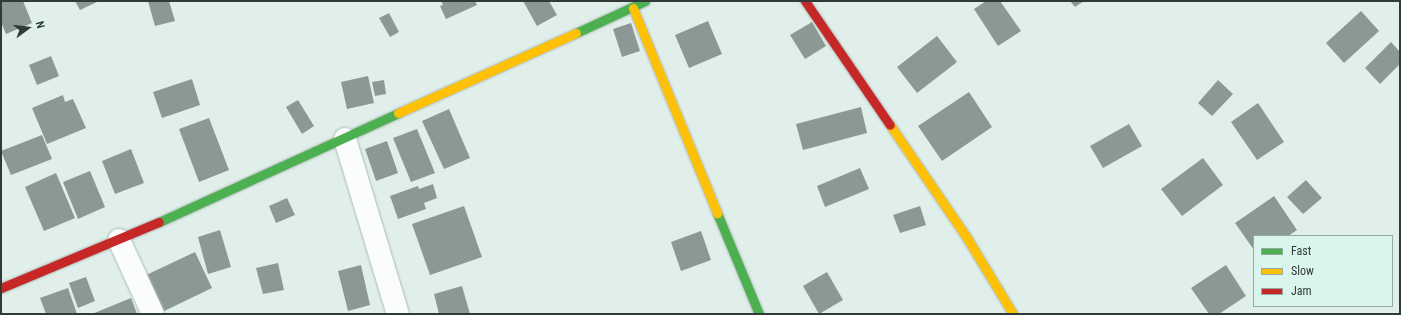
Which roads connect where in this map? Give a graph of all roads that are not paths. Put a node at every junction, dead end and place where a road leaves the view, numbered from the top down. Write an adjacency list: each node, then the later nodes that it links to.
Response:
1 (645, 1): 3 (street)
2 (805, 1): 10 (street)
3 (633, 8): 4 (street); 9 (street)
4 (344, 139): 5 (street); 8 (street)
5 (119, 240): 6 (street); 7 (street)
6 (1, 288)
7 (153, 314)
8 (398, 314)
9 (759, 314)
10 (1013, 314)

